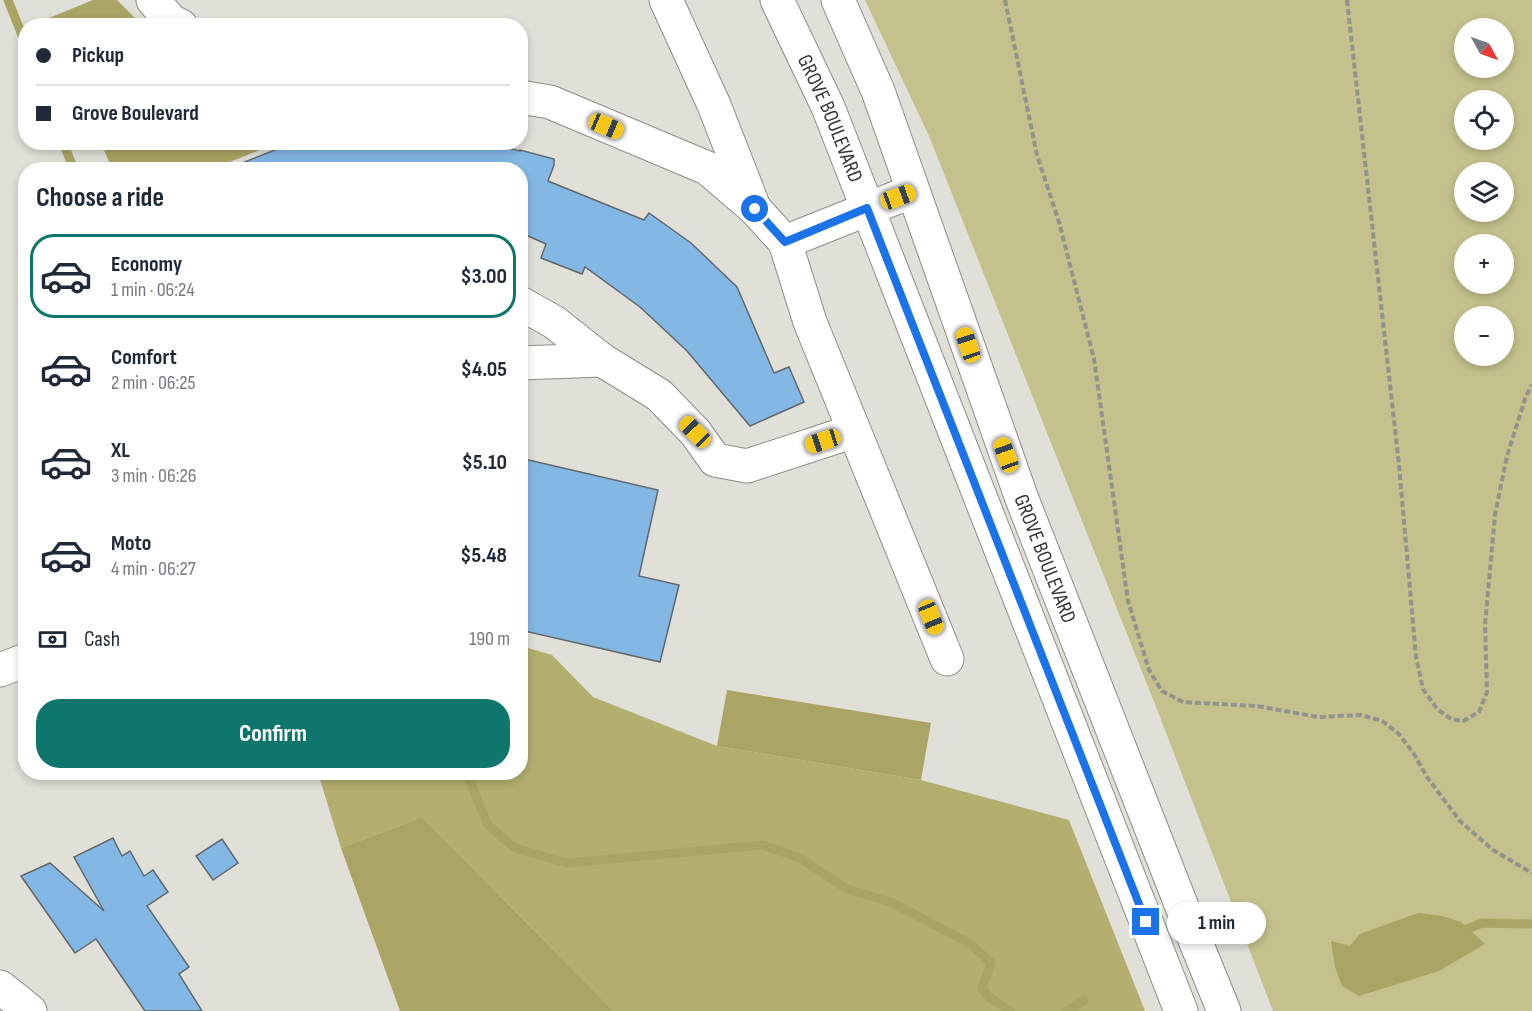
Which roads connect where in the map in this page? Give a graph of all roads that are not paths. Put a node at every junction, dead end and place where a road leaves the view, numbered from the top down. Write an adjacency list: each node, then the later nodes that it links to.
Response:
1 (153, 0): 5 (street)
2 (666, 0): 9 (street)
3 (777, 0): 8 (street, GROVE BOULEVARD)
4 (838, 0): 7 (street, GROVE BOULEVARD)
5 (168, 18)
6 (528, 99): 9 (street)
7 (913, 191): 8 (street); 21 (street, GROVE BOULEVARD)
8 (867, 208): 10 (street); 20 (street, GROVE BOULEVARD)
9 (755, 209): 10 (street)
10 (785, 242): 14 (street)
11 (528, 307): 12 (street)
12 (602, 360): 13 (street); 14 (street)
13 (528, 363)
14 (854, 431): 15 (street)
15 (948, 658)
16 (18, 663): 17 (street)
17 (0, 670)
18 (0, 987): 19 (street)
19 (30, 1011)
20 (1181, 1011)
21 (1224, 1011)

